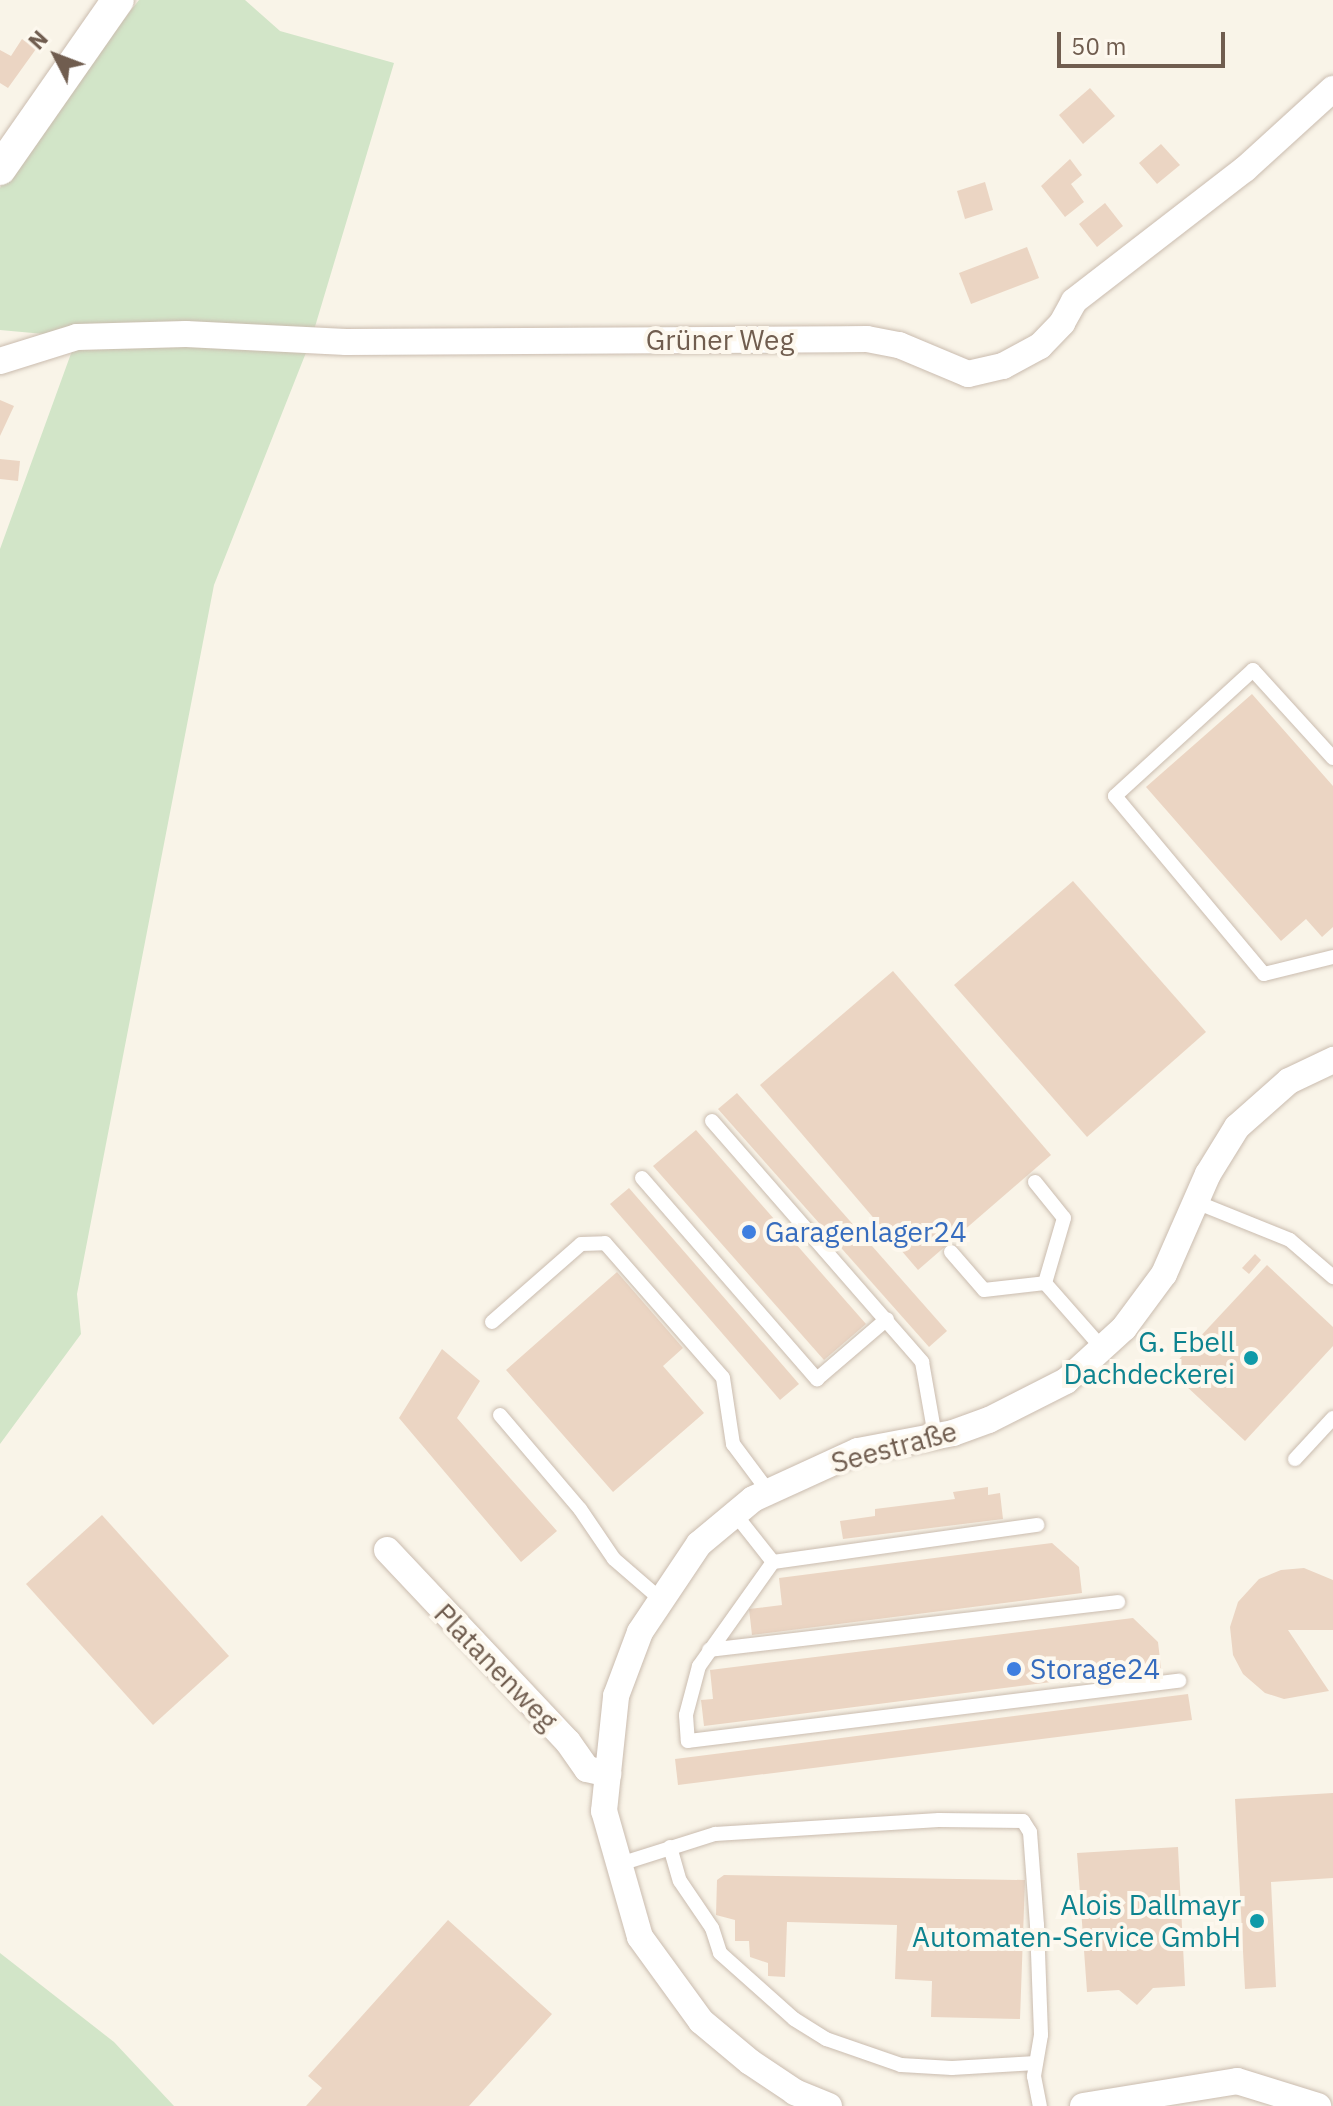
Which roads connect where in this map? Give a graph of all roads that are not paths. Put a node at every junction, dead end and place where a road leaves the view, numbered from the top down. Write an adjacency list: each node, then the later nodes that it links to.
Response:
1 (118, 0): 3 (street)
2 (1333, 89): 4 (street, Grüner Weg)
3 (0, 169)
4 (0, 361)
5 (1333, 758): 6 (lane)
6 (1333, 957)
7 (1333, 1060): 11 (street, Seestraße)
8 (712, 1121): 15 (lane)
9 (642, 1178): 15 (lane)
10 (1035, 1182): 14 (lane)
11 (1196, 1202): 13 (lane); 17 (street, Seestraße)
12 (951, 1252): 14 (lane)
13 (1333, 1277)
14 (1045, 1283): 17 (lane)
15 (887, 1319): 20 (lane)
16 (492, 1322): 22 (lane)
17 (1103, 1349): 20 (street, Seestraße)
18 (500, 1415): 27 (lane)
19 (1333, 1418): 21 (lane)
20 (935, 1436): 22 (street, Seestraße)
21 (1295, 1459)
22 (768, 1491): 23 (street, Seestraße)
23 (735, 1514): 26 (lane); 27 (street, Seestraße)
24 (1037, 1525): 26 (lane)
25 (387, 1550): 31 (street, Platanenweg)
26 (773, 1562): 29 (lane)
27 (659, 1598): 31 (street, Seestraße)
28 (1118, 1602): 29 (lane)
29 (709, 1650): 30 (lane)
30 (1179, 1681)
31 (608, 1774): 33 (street, Seestraße)
32 (670, 1847): 33 (lane); 34 (lane); 34 (lane)
33 (617, 1865): 36 (street, Seestraße)
34 (1036, 2063): 37 (lane)
35 (1165, 2098): 38 (street); 39 (street)
36 (829, 2106)
37 (1040, 2106)
38 (1083, 2106)
39 (1318, 2106)

